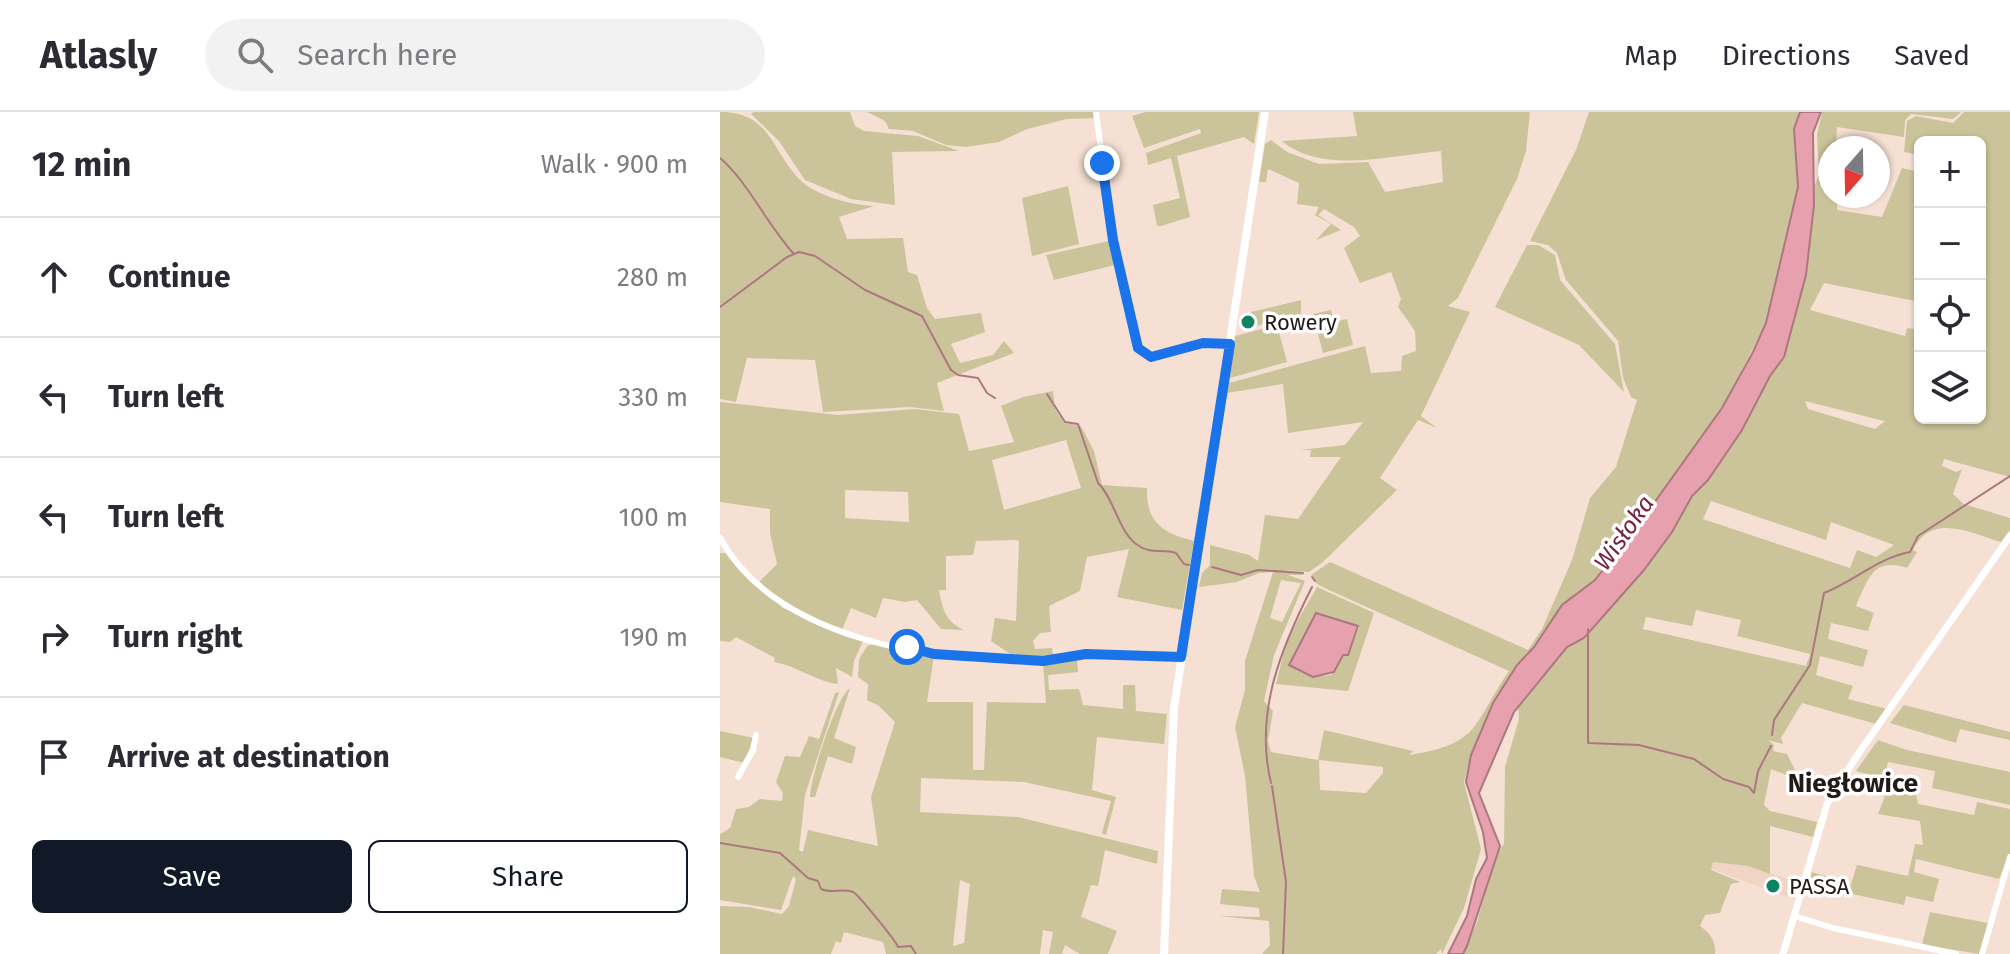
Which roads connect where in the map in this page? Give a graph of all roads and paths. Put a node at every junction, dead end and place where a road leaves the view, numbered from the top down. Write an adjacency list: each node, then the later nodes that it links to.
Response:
1 (1096, 112): 3 (street)
2 (1265, 112): 3 (main road)
3 (1230, 344): 6 (main road)
4 (2010, 536): 10 (street)
5 (720, 538): 6 (street)
6 (1181, 657): 11 (main road)
7 (756, 735): 8 (street)
8 (738, 777)
9 (2010, 857): 14 (street)
10 (1794, 916): 12 (street); 13 (street)
11 (1164, 954)
12 (1783, 954)
13 (1956, 954)
14 (1982, 954)

